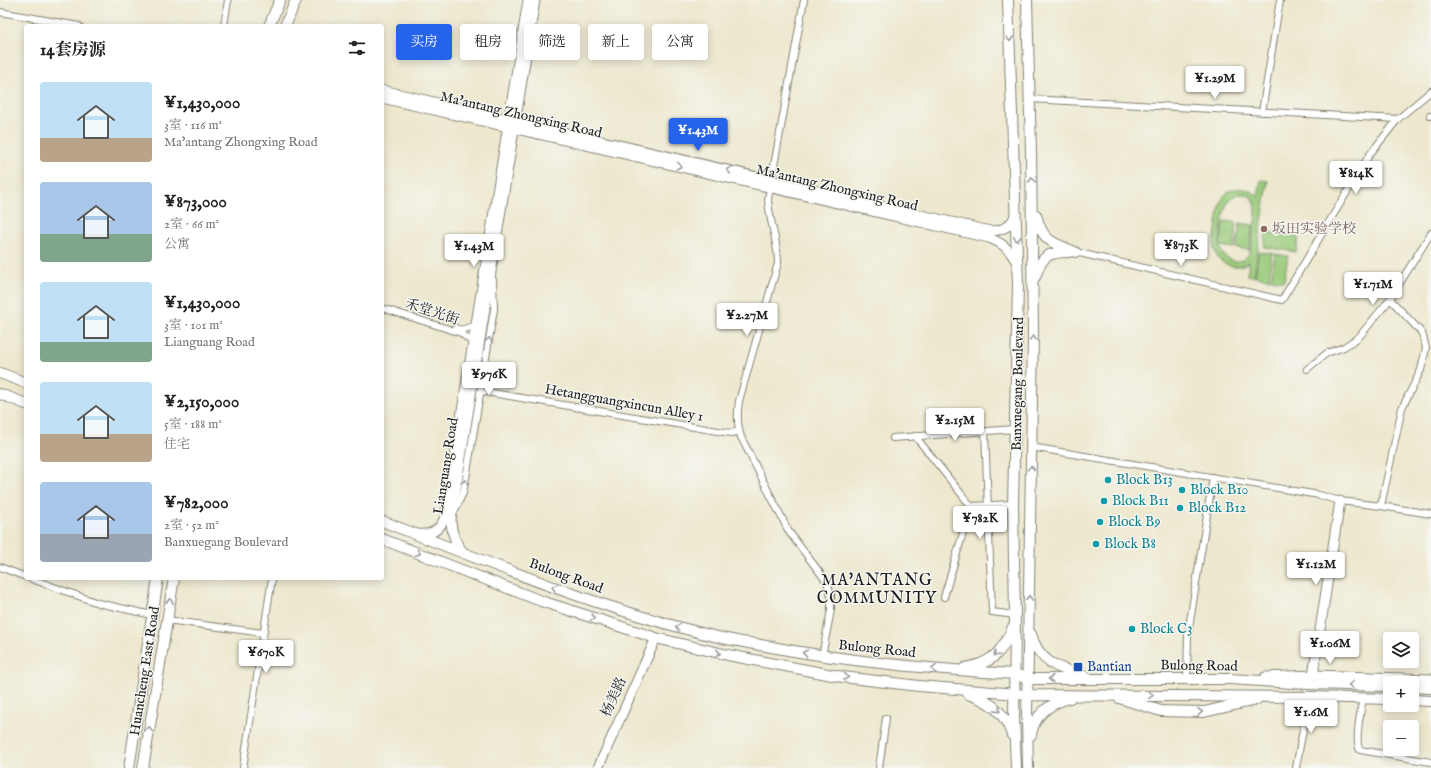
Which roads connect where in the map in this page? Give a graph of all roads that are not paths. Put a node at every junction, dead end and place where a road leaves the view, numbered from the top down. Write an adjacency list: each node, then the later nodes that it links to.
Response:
1 (228, 0): 12 (street)
2 (280, 0): 13 (main road)
3 (296, 0): 14 (main road)
4 (528, 0): 21 (street, Lianguang Road)
5 (535, 0): 21 (street, Lianguang Road)
6 (804, 0): 22 (street)
7 (1008, 0): 24 (main road, Banxuegang Boulevard, one-way to 24)
8 (1026, 0): 18 (main road, Banxuegang Boulevard)
9 (1280, 0): 19 (street)
10 (0, 12): 11 (street)
11 (68, 24)
12 (224, 24)
13 (270, 24)
14 (286, 24)
15 (384, 91): 21 (street, Ma'antang Zhongxing Road)
16 (1431, 91): 20 (street)
17 (384, 98): 21 (street, Ma'antang Zhongxing Road)
18 (1030, 99): 19 (street); 23 (main road, Banxuegang Boulevard, one-way to 18)
19 (1262, 112): 20 (street)
20 (1398, 119): 28 (street)
21 (511, 124): 22 (street, Ma'antang Zhongxing Road); 30 (street, Lianguang Road); 35 (street, Lianguang Road)
22 (771, 183): 24 (street, Ma'antang Zhongxing Road); 29 (street, Ma'antang Zhongxing Road); 44 (street)
23 (1032, 203): 28 (main road); 31 (main road, Banxuegang Boulevard)
24 (1016, 211): 29 (main road, Banxuegang Boulevard, one-way to 29)
25 (1431, 233): 26 (street)
26 (1426, 240): 27 (street); 32 (street)
27 (1431, 245)
28 (1075, 252): 31 (main road)
29 (1017, 263): 43 (main road, Banxuegang Boulevard)
30 (492, 268): 40 (street, one-way to 30); 56 (street, Lianguang Road)
31 (1033, 285): 48 (main road, Banxuegang Boulevard, one-way to 31)
32 (1390, 299): 37 (street); 54 (street)
33 (384, 306): 35 (street)
34 (384, 309): 36 (street, 禾堂光街)
35 (475, 326): 36 (street, Lianguang Road)
36 (473, 343): 58 (street, Lianguang Road)
37 (1307, 369)
38 (0, 373): 39 (main road)
39 (24, 382)
40 (480, 391): 44 (street, Hetangguangxincun Alley 1); 56 (street, one-way to 40)
41 (0, 394): 42 (main road)
42 (24, 403)
43 (1015, 429): 45 (street); 51 (main road, Banxuegang Boulevard)
44 (739, 431): 74 (street)
45 (985, 431): 46 (street); 53 (street)
46 (915, 436): 47 (street); 52 (street)
47 (893, 438)
48 (1031, 447): 49 (street); 71 (main road, Banxuegang Boulevard, one-way to 48)
49 (1213, 477): 50 (street); 80 (street)
50 (1340, 501): 54 (street); 77 (street)
51 (1013, 504): 53 (street); 69 (main road, Banxuegang Boulevard)
52 (971, 506): 53 (street); 67 (street)
53 (988, 506): 69 (street)
54 (1381, 506): 55 (street)
55 (1431, 514)
56 (451, 519): 60 (street, Lianguang Road)
57 (384, 522): 58 (main road, Bulong Road)
58 (415, 534): 60 (main road, Bulong Road)
59 (384, 540): 73 (main road, Bulong Road, one-way to 73)
60 (464, 553): 74 (main road, Bulong Road, one-way to 60)
61 (0, 567): 62 (street)
62 (24, 576)
63 (35, 580): 68 (street)
64 (158, 580): 68 (main road, Huancheng East Road)
65 (174, 580): 70 (main road, Huancheng East Road, one-way to 65)
66 (272, 580): 72 (street)
67 (944, 597)
68 (152, 615): 101 (main road, Huancheng East Road)
69 (1015, 618): 75 (main road, one-way to 75); 76 (main road, Banxuegang Boulevard)
70 (167, 620): 72 (street); 102 (main road, Huancheng East Road, one-way to 70)
71 (1029, 623): 78 (main road, Banxuegang Boulevard); 79 (main road)
72 (263, 633): 103 (street)
73 (656, 638): 85 (main road, Bulong Road, one-way to 85); 104 (street, 杨美路)
74 (822, 656): 75 (main road, Bulong Road, one-way to 74)
75 (949, 670): 76 (main road, Bulong Road)
76 (1015, 674): 78 (main road, Bulong Road); 87 (main road, Banxuegang Boulevard)
77 (1313, 675): 81 (street); 82 (street)
78 (1028, 679): 79 (main road, Bulong Road, one-way to 78); 89 (main road, Banxuegang Boulevard)
79 (1094, 679): 80 (main road, Bulong Road)
80 (1187, 679): 81 (main road, Bulong Road)
81 (1230, 679): 83 (main road, Bulong Road, one-way to 81)
82 (1431, 679)
83 (1383, 686)
84 (1419, 687): 86 (main road)
85 (950, 688): 87 (main road, Bulong Road); 98 (main road, one-way to 98)
86 (1431, 688)
87 (1014, 694): 89 (main road, Bulong Road); 98 (main road, Banxuegang Boulevard)
88 (1081, 694): 89 (main road, Bulong Road); 90 (main road, Bulong Road); 99 (main road)
89 (1028, 695): 99 (main road, Banxuegang Boulevard)
90 (1108, 695): 91 (main road, Bulong Road, one-way to 91); 91 (main road, one-way to 91)
91 (1273, 696): 92 (main road, Bulong Road)
92 (1309, 697): 93 (main road, Bulong Road); 108 (street)
93 (1363, 698): 94 (main road, Bulong Road); 100 (street)
94 (1383, 699)
95 (1419, 700): 96 (main road)
96 (1431, 701)
97 (886, 718): 105 (street)
98 (1015, 743): 106 (main road)
99 (1028, 755): 107 (main road, Banxuegang Boulevard)
100 (1431, 762)
101 (128, 768)
102 (143, 768)
103 (243, 768)
104 (598, 768)
105 (878, 768)
106 (1016, 768)
107 (1028, 768)
108 (1296, 768)

